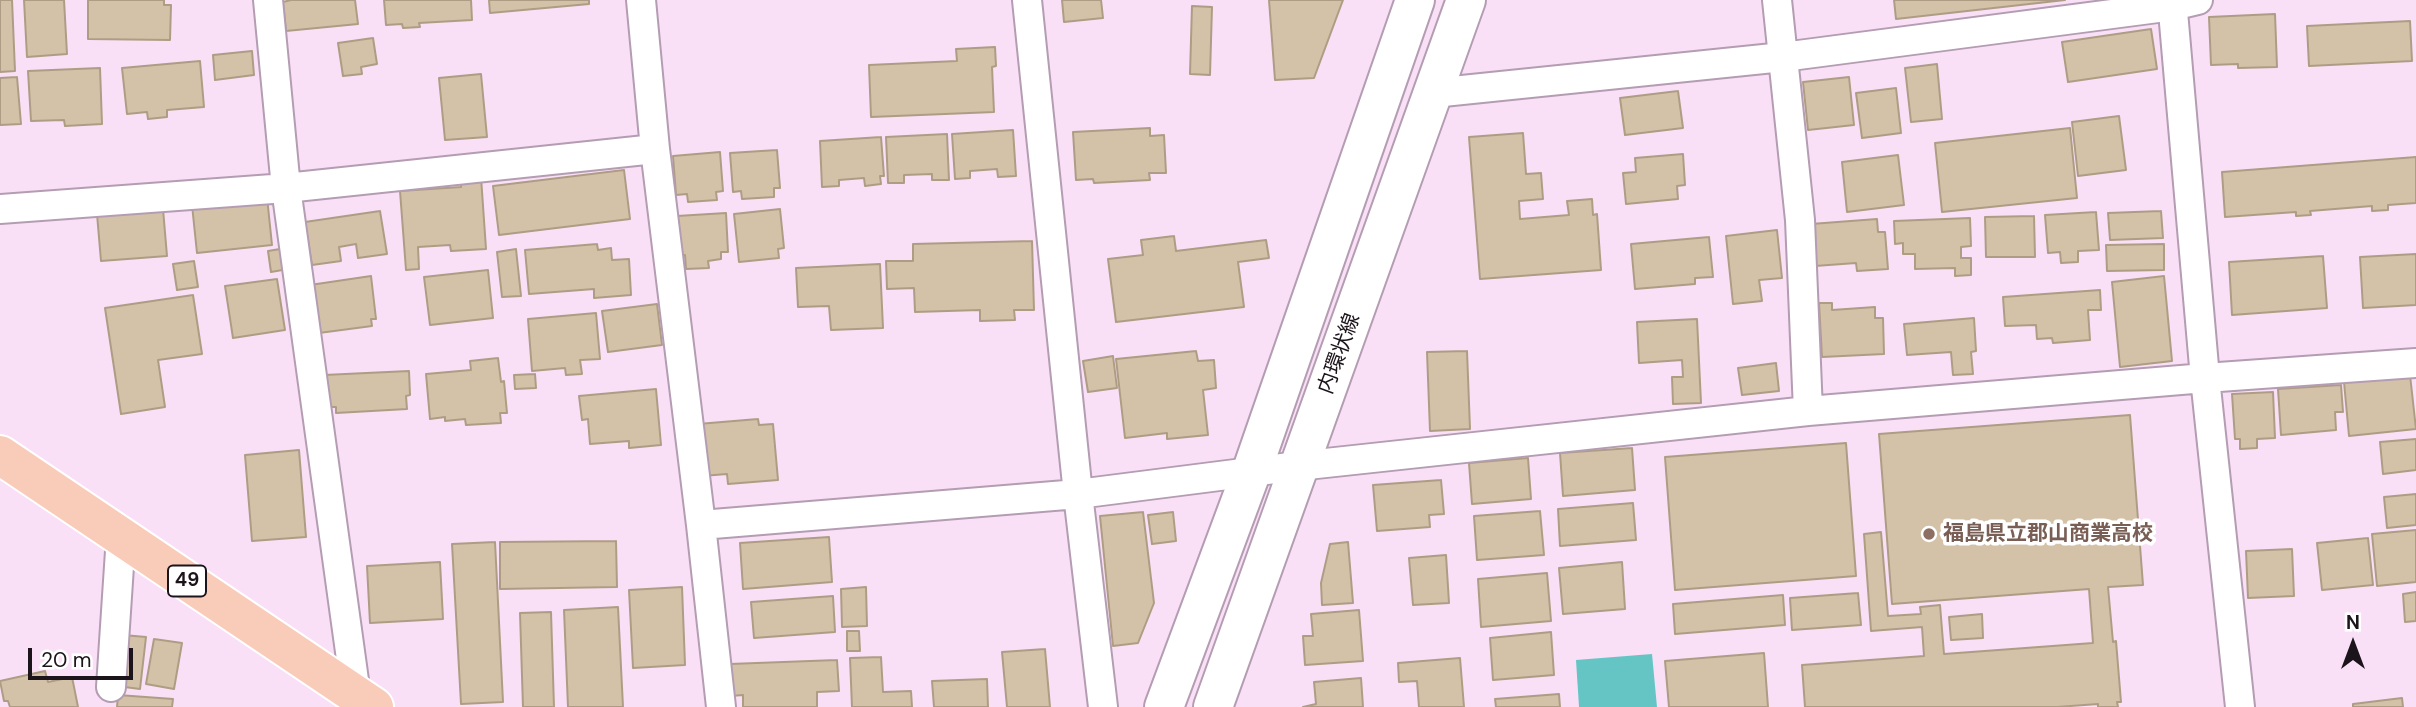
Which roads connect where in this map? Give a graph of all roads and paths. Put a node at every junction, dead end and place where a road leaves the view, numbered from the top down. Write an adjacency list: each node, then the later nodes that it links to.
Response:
1 (268, 0): 11 (street)
2 (641, 0): 10 (street)
3 (1027, 0): 19 (street)
4 (1415, 0): 18 (street)
5 (1466, 0): 9 (street, 内環状線)
6 (1777, 0): 8 (street)
7 (2181, 2): 8 (street); 14 (street)
8 (1783, 57): 9 (street); 15 (street)
9 (1433, 93): 17 (street, 内環状線)
10 (654, 149): 11 (street); 20 (street)
11 (286, 188): 12 (street); 23 (street)
12 (0, 209)
13 (2416, 363): 14 (street)
14 (2205, 378): 15 (street); 28 (street)
15 (1808, 411): 17 (street)
16 (0, 455): 21 (highway, 49)
17 (1298, 466): 18 (street); 27 (street, 内環状線)
18 (1251, 473): 19 (street); 26 (street)
19 (1078, 494): 20 (street); 25 (street)
20 (701, 524): 24 (street)
21 (121, 536): 22 (street); 23 (highway, 49)
22 (111, 687)
23 (365, 701)
24 (720, 707)
25 (1104, 707)
26 (1164, 707)
27 (1213, 707)
28 (2240, 707)

